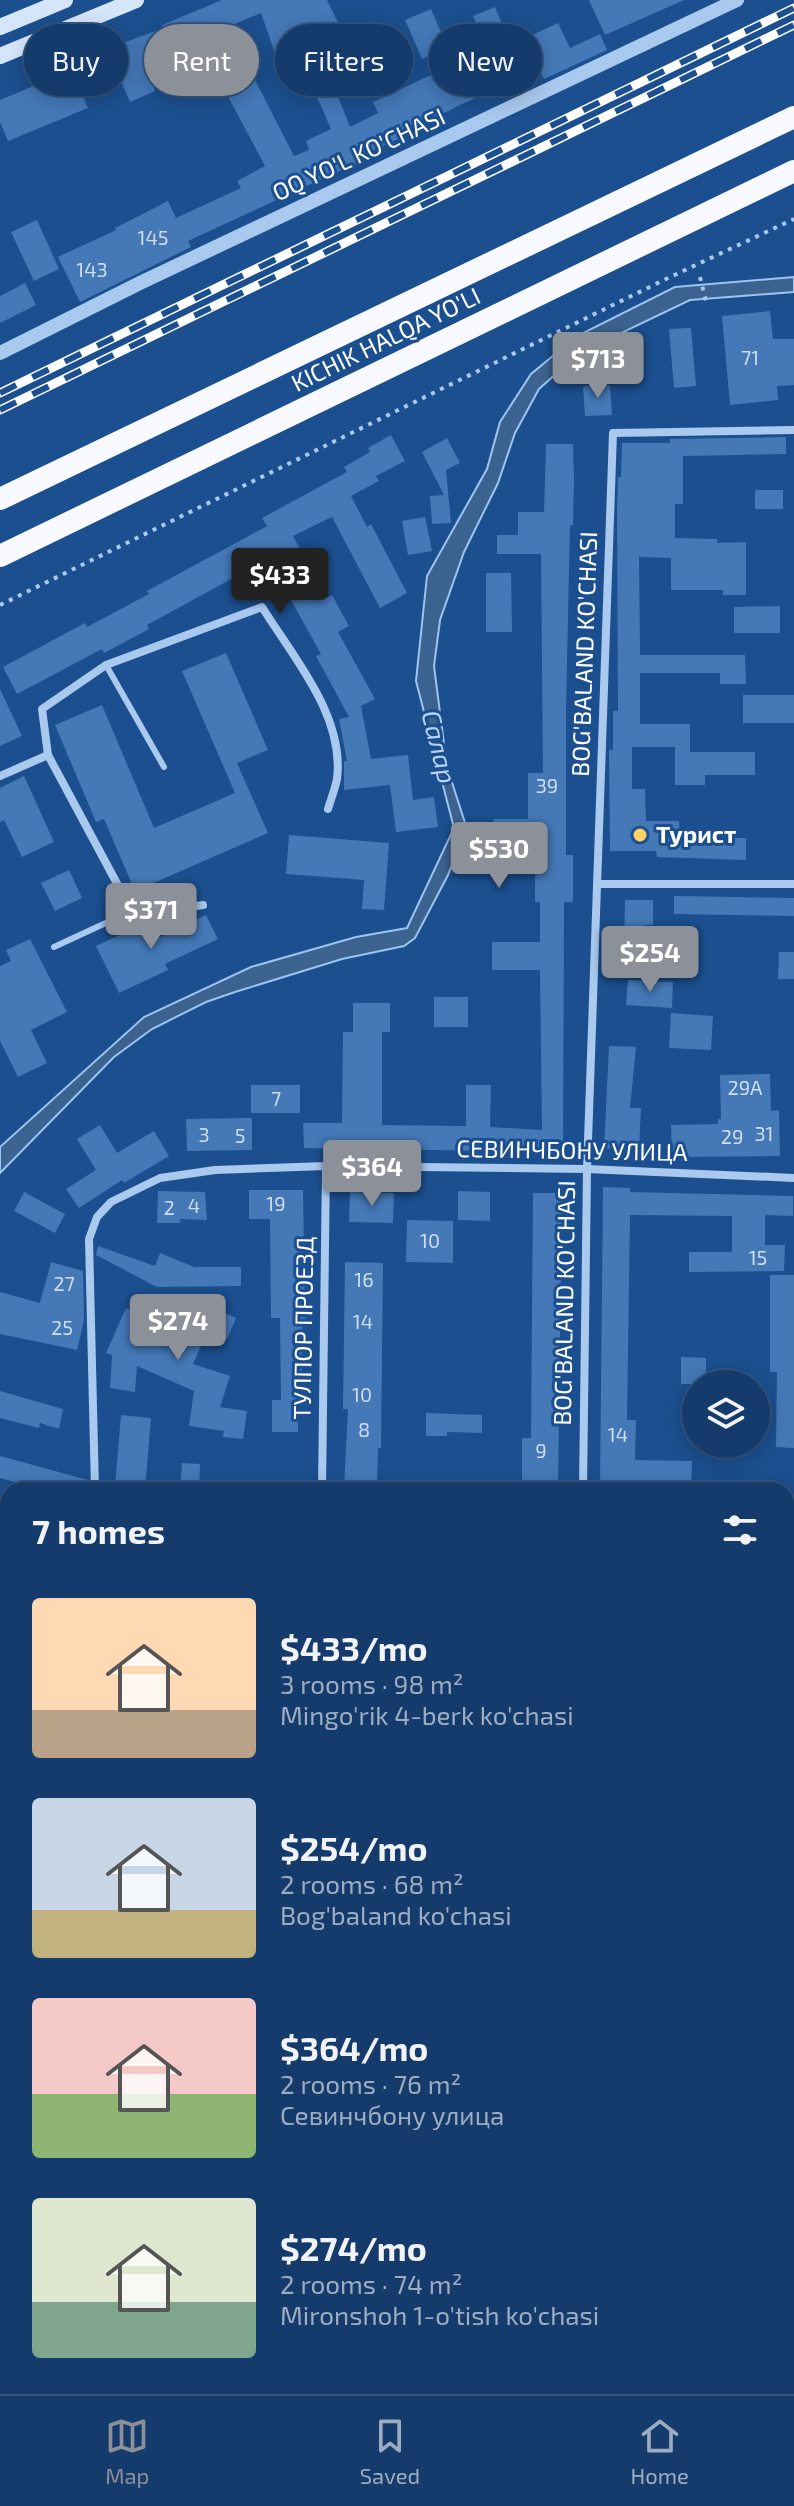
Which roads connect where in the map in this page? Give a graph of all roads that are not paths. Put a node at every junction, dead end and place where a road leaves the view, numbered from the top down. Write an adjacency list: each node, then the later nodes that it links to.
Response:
1 (65, 0): 4 (main road)
2 (136, 0): 5 (main road)
3 (737, 0): 8 (street, OQ YO'L KO'CHASI)
4 (0, 27)
5 (0, 56)
6 (794, 117): 10 (highway, KICHIK HALQA YO'LI)
7 (794, 171): 11 (highway, KICHIK HALQA YO'LI)
8 (0, 353)
9 (794, 430): 17 (street, BOG'BALAND KO'CHASI)
10 (0, 499)
11 (0, 556)
12 (106, 665): 13 (street); 14 (lane); 16 (street)
13 (48, 755): 15 (street); 19 (street)
14 (164, 767)
15 (0, 776)
16 (328, 809)
17 (597, 884): 18 (street); 23 (street, BOG'BALAND KO'CHASI)
18 (794, 884)
19 (128, 904): 20 (street); 21 (lane)
20 (203, 905)
21 (54, 947)
22 (326, 1166): 23 (street, СЕВИНЧБОНУ УЛИЦА); 25 (street, СЕВИНЧБОНУ УЛИЦА); 26 (street, ТУЛПОР ПРОЕЗД)
23 (587, 1169): 24 (street, СЕВИНЧБОНУ УЛИЦА); 27 (street, BOG'BALAND KO'CHASI)
24 (794, 1178)
25 (95, 1482)
26 (322, 1482)
27 (583, 1482)

